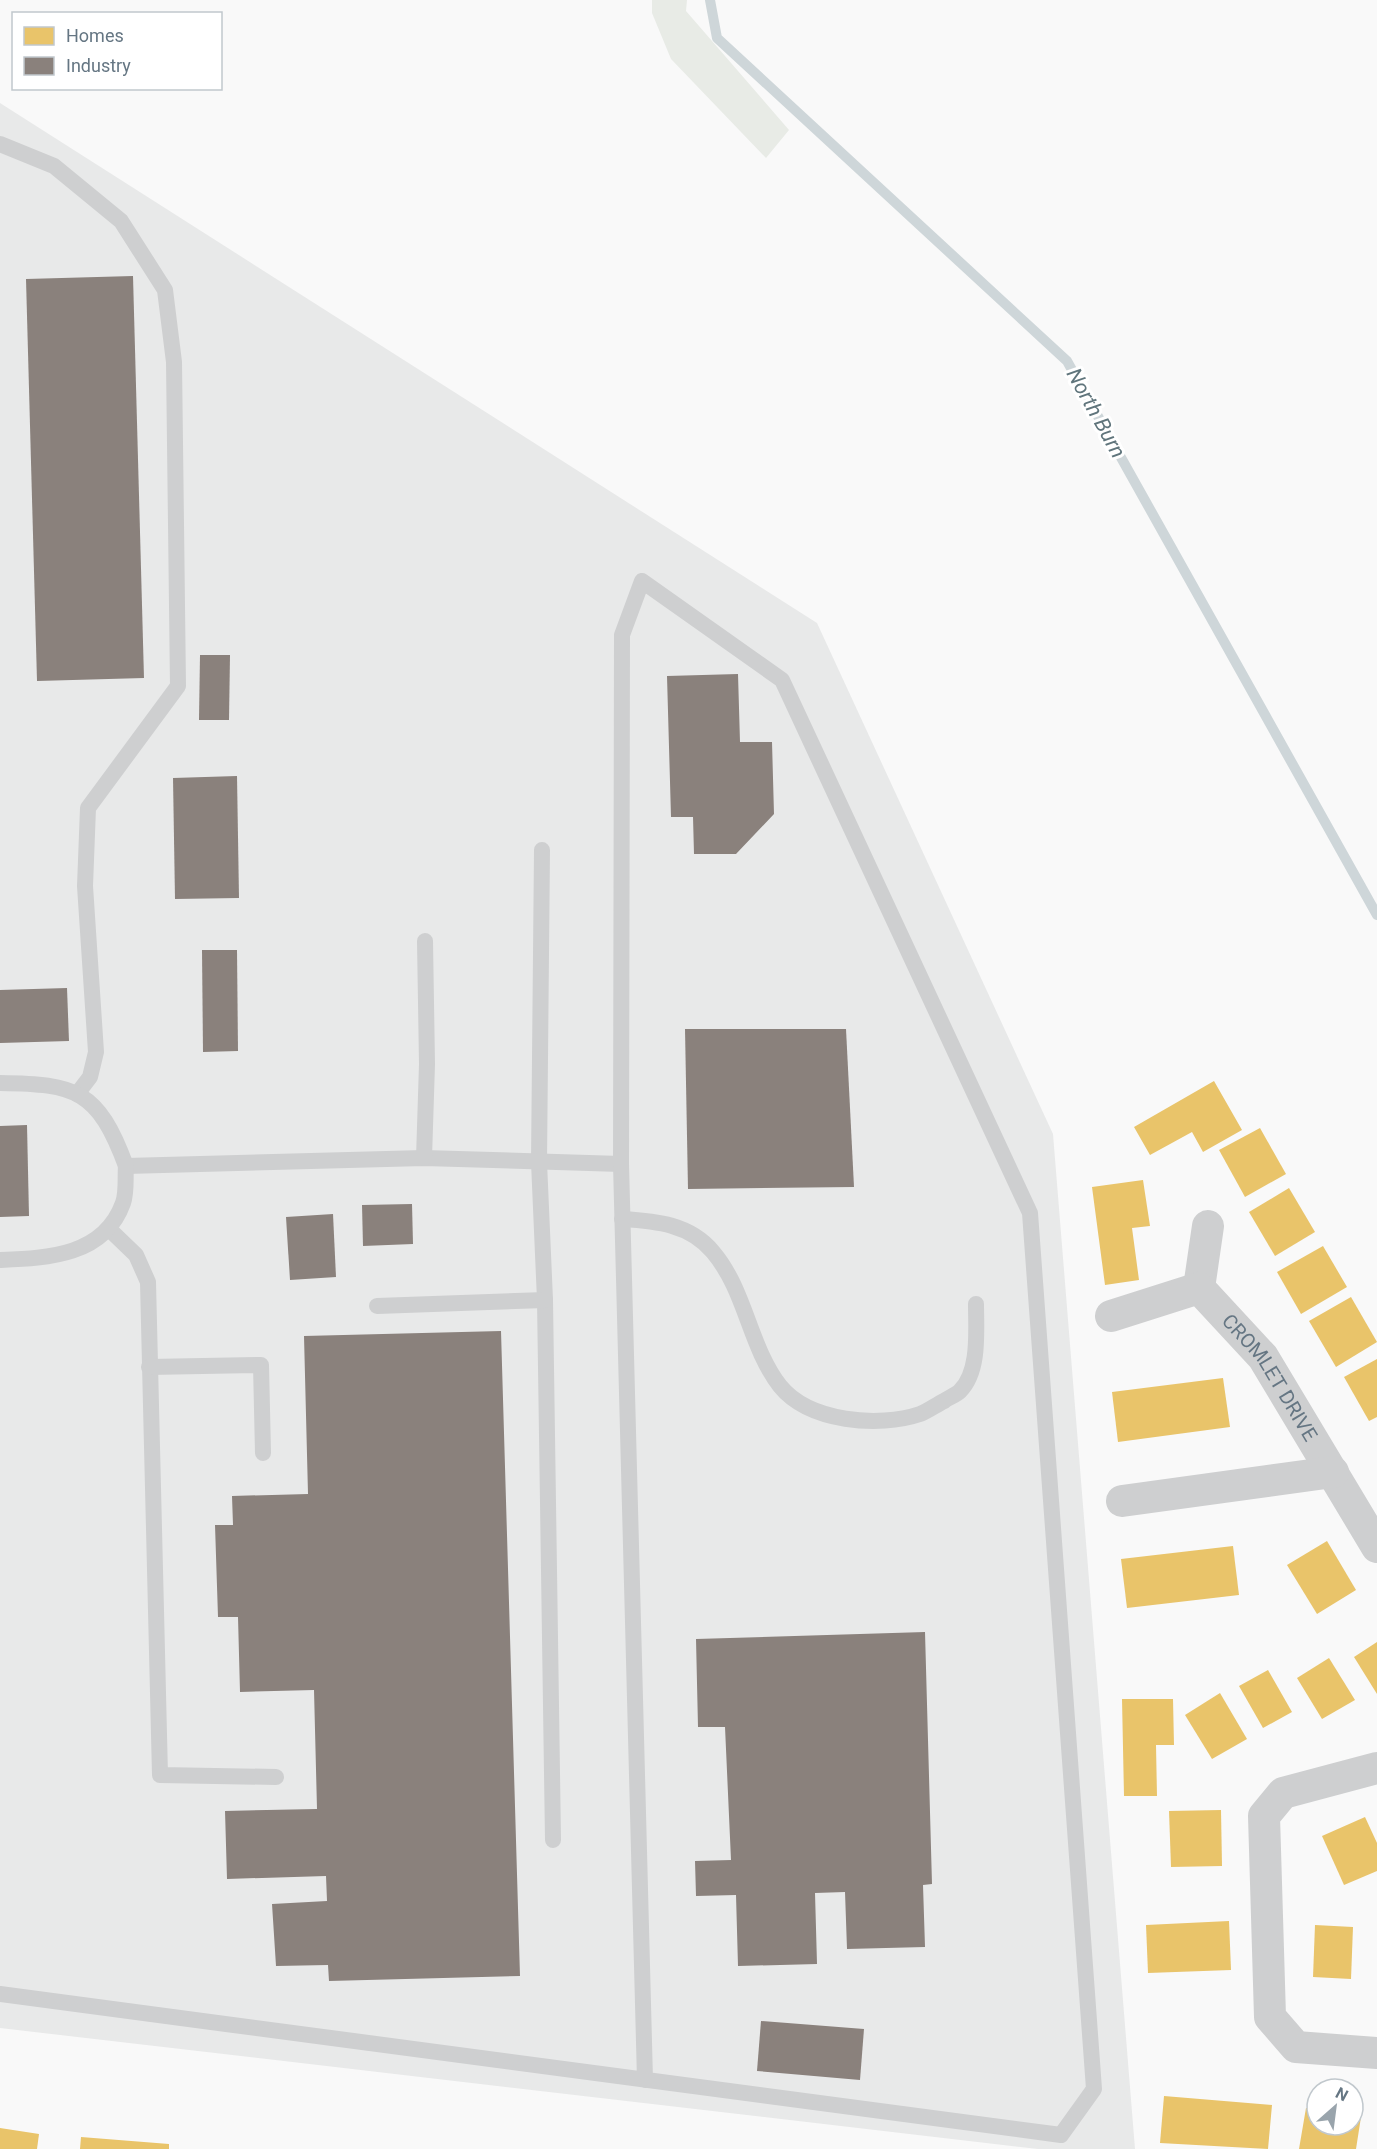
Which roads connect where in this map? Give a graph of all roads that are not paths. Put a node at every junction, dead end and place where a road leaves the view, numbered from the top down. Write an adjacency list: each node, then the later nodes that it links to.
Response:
1 (0, 144): 5 (lane)
2 (542, 850): 7 (lane)
3 (425, 941): 6 (lane)
4 (0, 1083): 5 (lane)
5 (77, 1094): 9 (lane)
6 (424, 1158): 7 (lane); 9 (lane)
7 (539, 1162): 8 (lane); 15 (lane)
8 (621, 1164): 10 (lane); 29 (lane)
9 (126, 1166): 12 (lane)
10 (622, 1219): 16 (lane); 29 (lane)
11 (1208, 1226): 14 (street)
12 (109, 1229): 13 (lane); 19 (lane)
13 (0, 1260)
14 (1199, 1288): 18 (street); 21 (street, CROMLET DRIVE)
15 (545, 1300): 17 (lane); 26 (lane)
16 (976, 1304)
17 (377, 1306)
18 (1111, 1316)
19 (149, 1367): 20 (lane); 25 (lane)
20 (263, 1453)
21 (1333, 1472): 22 (street); 23 (street, CROMLET DRIVE)
22 (1122, 1501)
23 (1377, 1547)
24 (1377, 1768): 28 (street)
25 (276, 1777)
26 (553, 1839)
27 (0, 1994): 29 (lane)
28 (1377, 2053)
29 (645, 2080)

